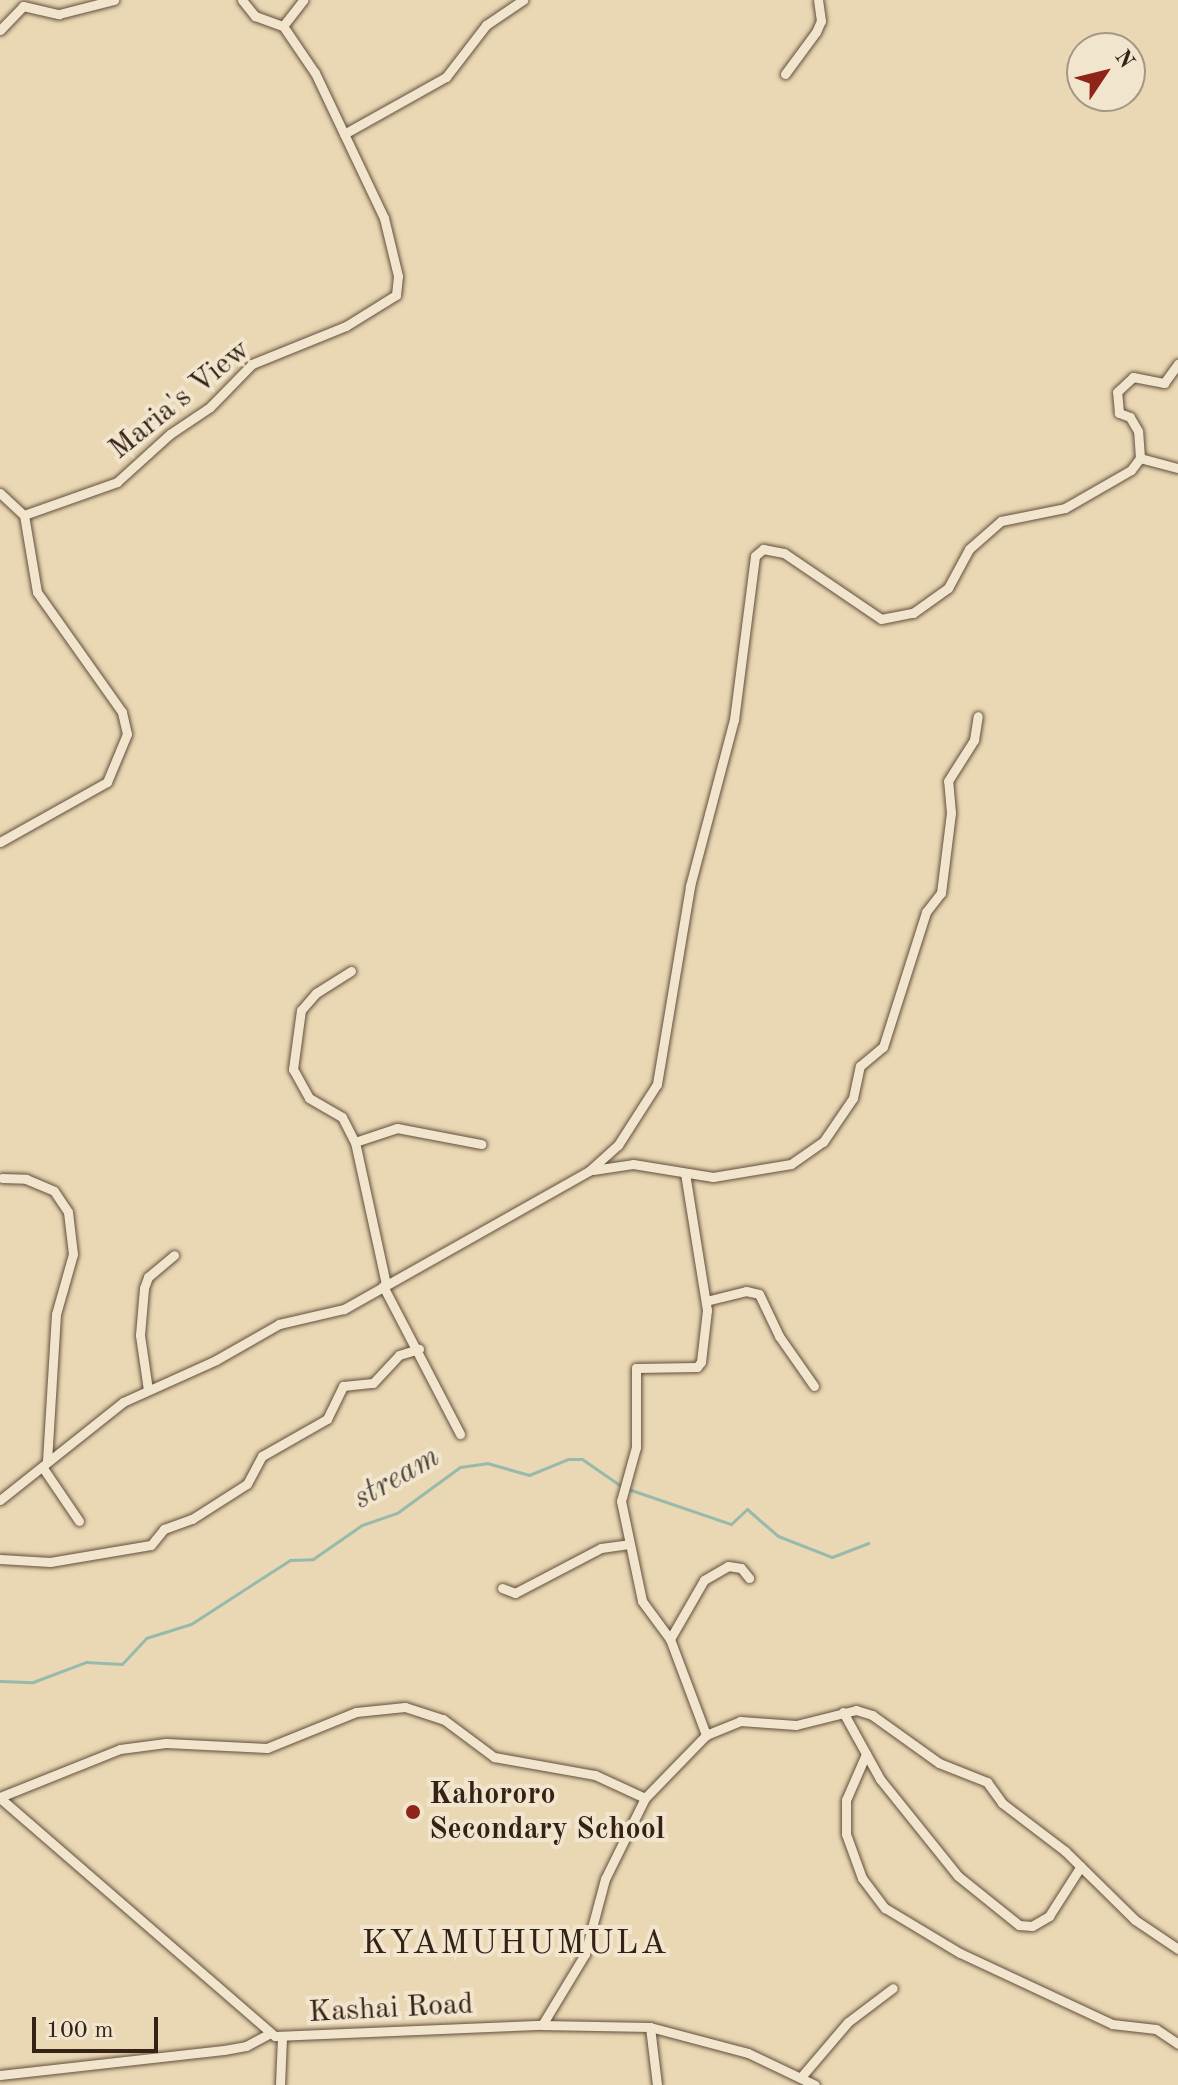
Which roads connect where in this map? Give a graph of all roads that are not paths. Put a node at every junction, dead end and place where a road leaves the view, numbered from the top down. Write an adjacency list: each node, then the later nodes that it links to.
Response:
1 (114, 0): 7 (street)
2 (242, 0): 6 (street)
3 (303, 0): 6 (street)
4 (523, 0): 9 (street)
5 (818, 0): 8 (street)
6 (283, 26): 9 (street, Maria's View)
7 (0, 30)
8 (785, 74)
9 (344, 134): 14 (street, Maria's View)
10 (1178, 364): 11 (street)
11 (1140, 458): 12 (street); 20 (street)
12 (1178, 468)
13 (0, 493): 14 (street)
14 (24, 515): 16 (street)
15 (978, 716): 21 (street)
16 (0, 842)
17 (351, 971): 18 (street)
18 (355, 1142): 19 (street); 24 (street)
19 (481, 1144)
20 (589, 1171): 21 (street); 24 (street)
21 (685, 1173): 25 (street)
22 (2, 1178): 30 (street)
23 (174, 1255): 28 (street)
24 (385, 1285): 26 (street); 28 (street)
25 (706, 1301): 27 (street); 33 (street)
26 (419, 1349): 29 (street); 34 (street)
27 (814, 1386)
28 (148, 1390): 30 (street)
29 (460, 1434)
30 (45, 1465): 31 (street); 32 (street)
31 (0, 1500)
32 (79, 1521)
33 (629, 1544): 36 (street); 37 (street)
34 (0, 1559)
35 (749, 1578): 37 (street)
36 (502, 1588)
37 (670, 1639): 39 (street)
38 (843, 1712): 39 (street); 40 (street); 43 (street)
39 (706, 1735): 42 (street)
40 (866, 1754): 43 (street); 50 (street)
41 (0, 1797): 42 (street); 48 (street, Kashai Road)
42 (645, 1798): 46 (street)
43 (1081, 1866): 44 (street)
44 (1178, 1949)
45 (893, 1988): 52 (street)
46 (542, 2025): 47 (street, Kashai Road); 49 (street, Kashai Road)
47 (650, 2027): 52 (street, Kashai Road); 54 (street)
48 (269, 2034): 49 (street, Kashai Road); 51 (street)
49 (282, 2038): 53 (street)
50 (1178, 2044)
51 (0, 2075)
52 (801, 2077): 55 (street, Kashai Road)
53 (280, 2085)
54 (657, 2085)
55 (815, 2085)

